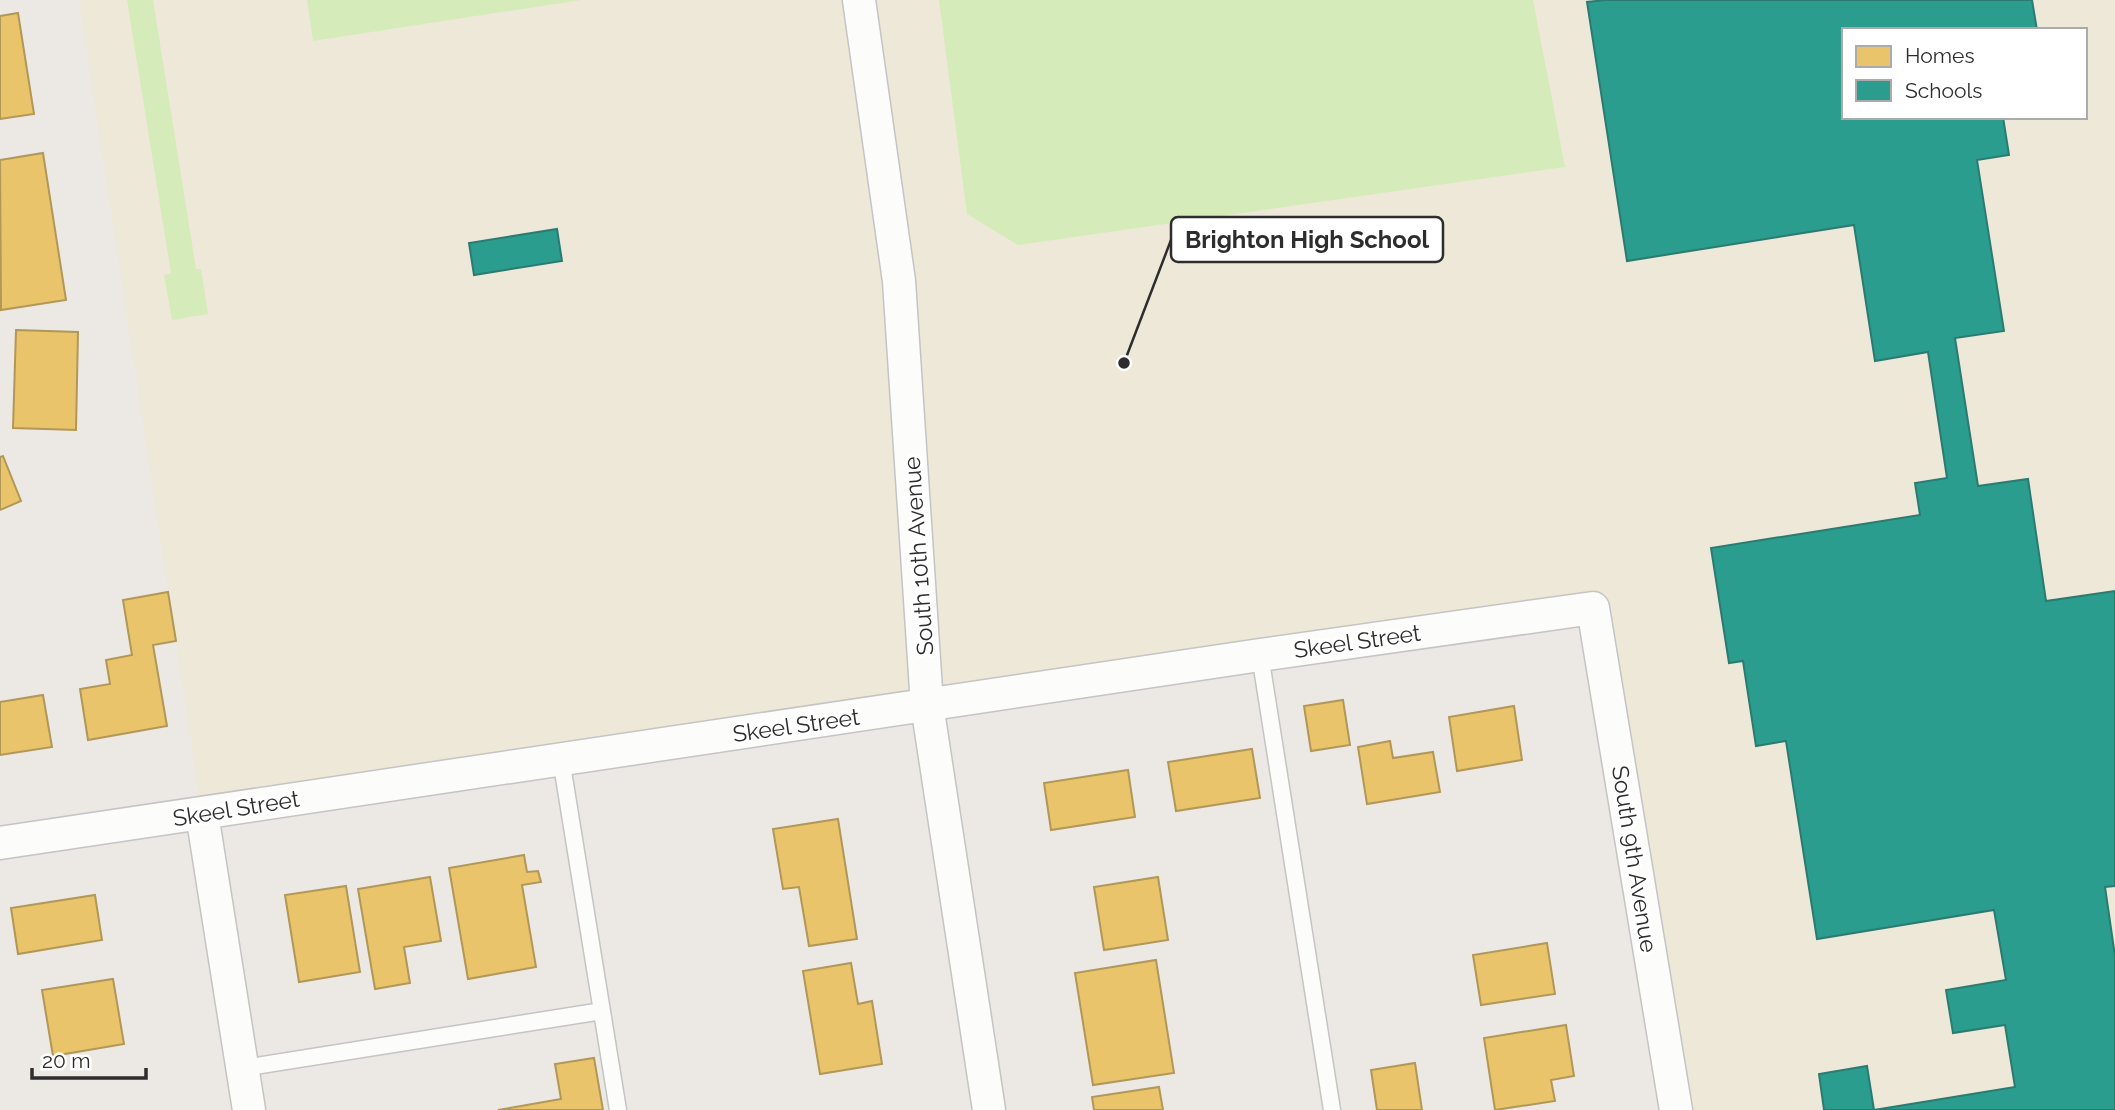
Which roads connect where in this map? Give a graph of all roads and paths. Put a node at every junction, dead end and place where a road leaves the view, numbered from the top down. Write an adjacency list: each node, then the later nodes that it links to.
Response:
1 (859, 0): 4 (street, South 10th Avenue)
2 (1593, 608): 3 (street, Skeel Street); 14 (street, South 9th Avenue)
3 (1260, 654): 4 (street, Skeel Street); 13 (lane)
4 (927, 705): 5 (street, Skeel Street); 12 (street, South 10th Avenue)
5 (561, 759): 6 (street, Skeel Street); 8 (lane)
6 (202, 814): 7 (street, Skeel Street); 9 (street)
7 (0, 843)
8 (602, 1011): 9 (lane); 11 (lane)
9 (243, 1068): 10 (street)
10 (249, 1110)
11 (618, 1110)
12 (989, 1110)
13 (1332, 1110)
14 (1676, 1110)

